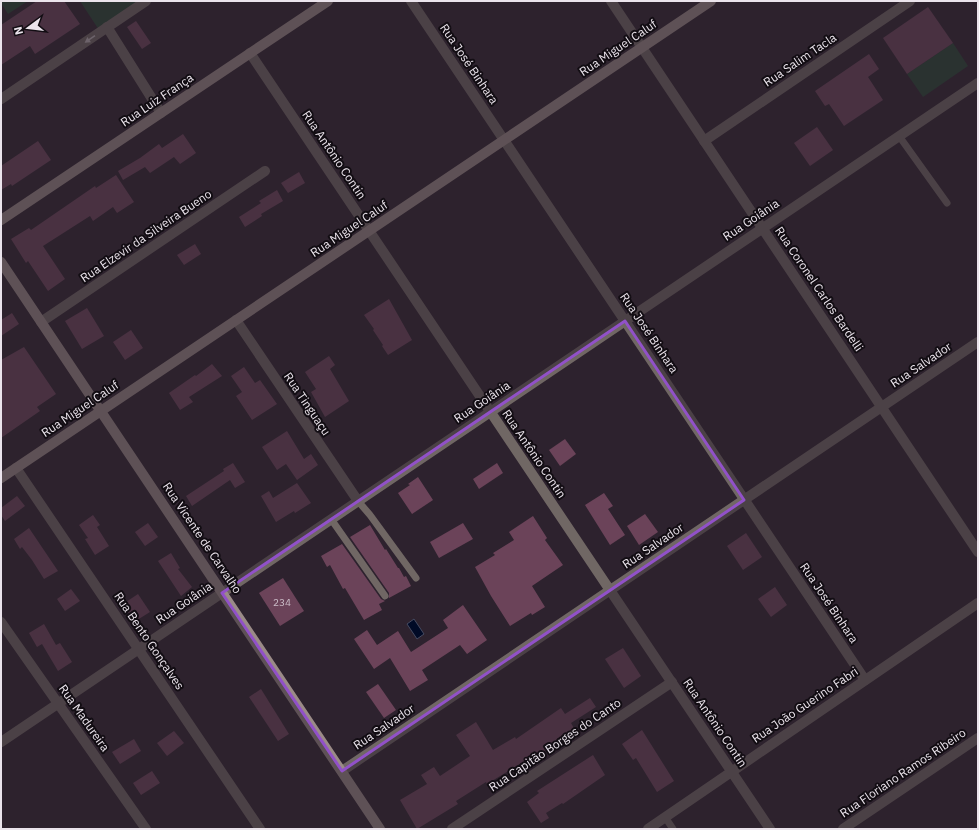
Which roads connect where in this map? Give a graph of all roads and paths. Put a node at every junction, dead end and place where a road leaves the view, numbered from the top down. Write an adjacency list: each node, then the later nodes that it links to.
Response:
1 (146, 1): 7 (street)
2 (328, 1): 9 (main road, Rua Luiz França)
3 (411, 1): 14 (street, Rua José Binhara)
4 (611, 1): 8 (street, Rua Coronel Carlos Bardelli)
5 (711, 1): 8 (main road, Rua Miguel Caluf)
6 (910, 1): 15 (street, Rua Salim Tacla)
7 (107, 27): 11 (street, one-way to 11); 12 (street)
8 (642, 48): 14 (main road, Rua Miguel Caluf); 15 (street, Rua Coronel Carlos Bardelli)
9 (250, 53): 12 (main road, Rua Luiz França); 20 (street, Rua Antônio Contin)
10 (978, 83): 13 (street, Rua Goiânia)
11 (1, 99)
12 (161, 113): 18 (main road, Rua Luiz França)
13 (899, 136): 17 (lane); 19 (street, Rua Goiânia)
14 (504, 140): 20 (main road, Rua Miguel Caluf); 23 (street, Rua José Binhara)
15 (704, 141): 19 (street, Rua Coronel Carlos Bardelli)
16 (265, 171): 24 (street, Rua Elzevir da Silveira Bueno)
17 (946, 203)
18 (1, 220)
19 (762, 228): 23 (street, Rua Goiânia); 26 (street, Rua Coronel Carlos Bardelli)
20 (369, 231): 22 (main road, Rua Miguel Caluf); 28 (street, Rua Antônio Contin)
21 (1, 262): 24 (main road, Rua Vicente de Carvalho)
22 (236, 320): 27 (main road, Rua Miguel Caluf); 32 (street, Rua Tinguaçu)
23 (625, 321): 28 (street, Rua Goiânia); 31 (street, Rua José Binhara)
24 (41, 322): 27 (main road, Rua Vicente de Carvalho)
25 (978, 342): 26 (street, Rua Salvador)
26 (882, 407): 31 (street, Rua Salvador); 34 (street, Rua Coronel Carlos Bardelli)
27 (101, 411): 29 (main road, Rua Miguel Caluf); 37 (main road, Rua Vicente de Carvalho)
28 (490, 412): 32 (street, Rua Goiânia); 36 (street, Rua Antônio Contin)
29 (16, 468): 30 (main road, Rua Miguel Caluf); 41 (street, Rua Bento Gonçalves)
30 (1, 478)
31 (744, 500): 36 (street, Rua Salvador); 42 (street, Rua José Binhara)
32 (358, 501): 33 (street, Rua Goiânia); 35 (lane)
33 (331, 519): 37 (street, Rua Goiânia); 38 (lane)
34 (978, 552)
35 (416, 578)
36 (610, 590): 43 (street, Rua Antônio Contin); 47 (street, Rua Salvador)
37 (222, 593): 41 (street, Rua Goiânia); 47 (main road, Rua Vicente de Carvalho)
38 (385, 596)
39 (978, 603): 42 (street, Rua João Guerino Fabri)
40 (1, 622): 44 (street, Rua Madureira)
41 (139, 649): 44 (street, Rua Goiânia); 51 (street, Rua Bento Gonçalves)
42 (865, 680): 48 (street, Rua João Guerino Fabri)
43 (672, 682): 48 (street, Rua Antônio Contin); 53 (street, Rua Capitão Borges do Canto)
44 (58, 704): 46 (street, Rua Goiânia); 50 (street, Rua Madureira)
45 (978, 738): 57 (street, Rua Floriano Ramos Ribeiro)
46 (1, 742)
47 (342, 771): 52 (main road, Rua Vicente de Carvalho)
48 (732, 771): 49 (street, Rua João Guerino Fabri); 56 (street, Rua Antônio Contin)
49 (665, 817): 54 (street, Rua João Guerino Fabri); 55 (lane)
50 (146, 829)
51 (260, 829)
52 (380, 829)
53 (452, 829)
54 (648, 829)
55 (673, 829)
56 (770, 829)
57 (843, 829)

